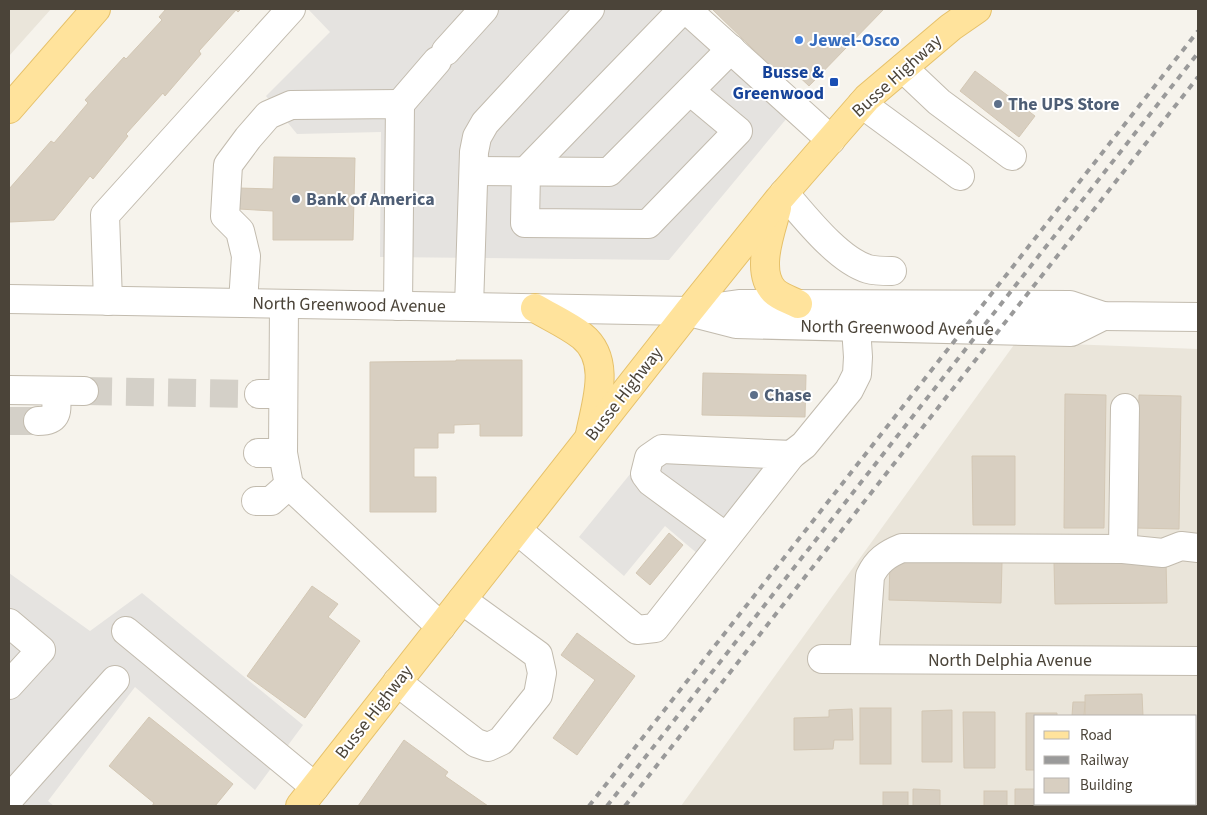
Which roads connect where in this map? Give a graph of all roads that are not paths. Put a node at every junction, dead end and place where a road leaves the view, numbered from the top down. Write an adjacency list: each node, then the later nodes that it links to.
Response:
1 (96, 9): 12 (main road)
2 (291, 9): 21 (street)
3 (484, 9): 10 (street)
4 (590, 9): 15 (street)
5 (685, 9): 7 (street); 16 (street)
6 (977, 9): 8 (main road, Busse Highway)
7 (731, 49): 9 (street); 13 (street)
8 (903, 68): 11 (main road, Busse Highway); 14 (street)
9 (690, 91): 16 (street); 16 (street)
10 (400, 104): 22 (street); 25 (street)
11 (862, 104): 13 (main road, Busse Highway); 17 (street)
12 (9, 108)
13 (831, 140): 18 (main road, Busse Highway)
14 (1012, 156)
15 (474, 171): 16 (street); 26 (street)
16 (526, 171)
17 (960, 176)
18 (782, 196): 19 (street); 24 (main road); 28 (main road, Busse Highway)
19 (892, 271)
20 (9, 299): 21 (street, North Greenwood Avenue)
21 (108, 300): 22 (street, North Greenwood Avenue)
22 (243, 303): 23 (street, North Greenwood Avenue)
23 (284, 304): 25 (street, North Greenwood Avenue); 39 (street)
24 (798, 304): 28 (street, North Greenwood Avenue); 29 (street, North Greenwood Avenue)
25 (398, 306): 26 (street, North Greenwood Avenue)
26 (469, 307): 27 (street, North Greenwood Avenue)
27 (535, 308): 28 (street, North Greenwood Avenue); 37 (main road)
28 (689, 311): 31 (street, North Greenwood Avenue); 37 (main road, Busse Highway)
29 (1103, 316): 30 (street, North Greenwood Avenue); 31 (street, North Greenwood Avenue)
30 (1198, 317)
31 (856, 327): 38 (street)
32 (9, 390): 33 (street)
33 (56, 391): 34 (street); 36 (street)
34 (84, 391)
35 (1126, 408): 44 (street)
36 (38, 422)
37 (588, 439): 41 (main road, Busse Highway)
38 (791, 455): 42 (street); 42 (street)
39 (289, 485): 40 (street); 49 (street)
40 (256, 502)
41 (517, 530): 42 (street); 47 (main road, Busse Highway)
42 (726, 537)
43 (1198, 548): 45 (street)
44 (1123, 549): 45 (street); 52 (street)
45 (1163, 553): 46 (street)
46 (1198, 564)
47 (462, 600): 49 (main road, Busse Highway); 55 (street)
48 (9, 623): 56 (street)
49 (441, 627): 55 (main road, Busse Highway)
50 (126, 631): 57 (street)
51 (822, 659): 52 (street, North Delphia Avenue)
52 (864, 659): 53 (street, North Delphia Avenue)
53 (1198, 661)
54 (115, 680): 58 (street)
55 (397, 682): 57 (main road, Busse Highway)
56 (9, 685)
57 (307, 797)
58 (9, 798)

